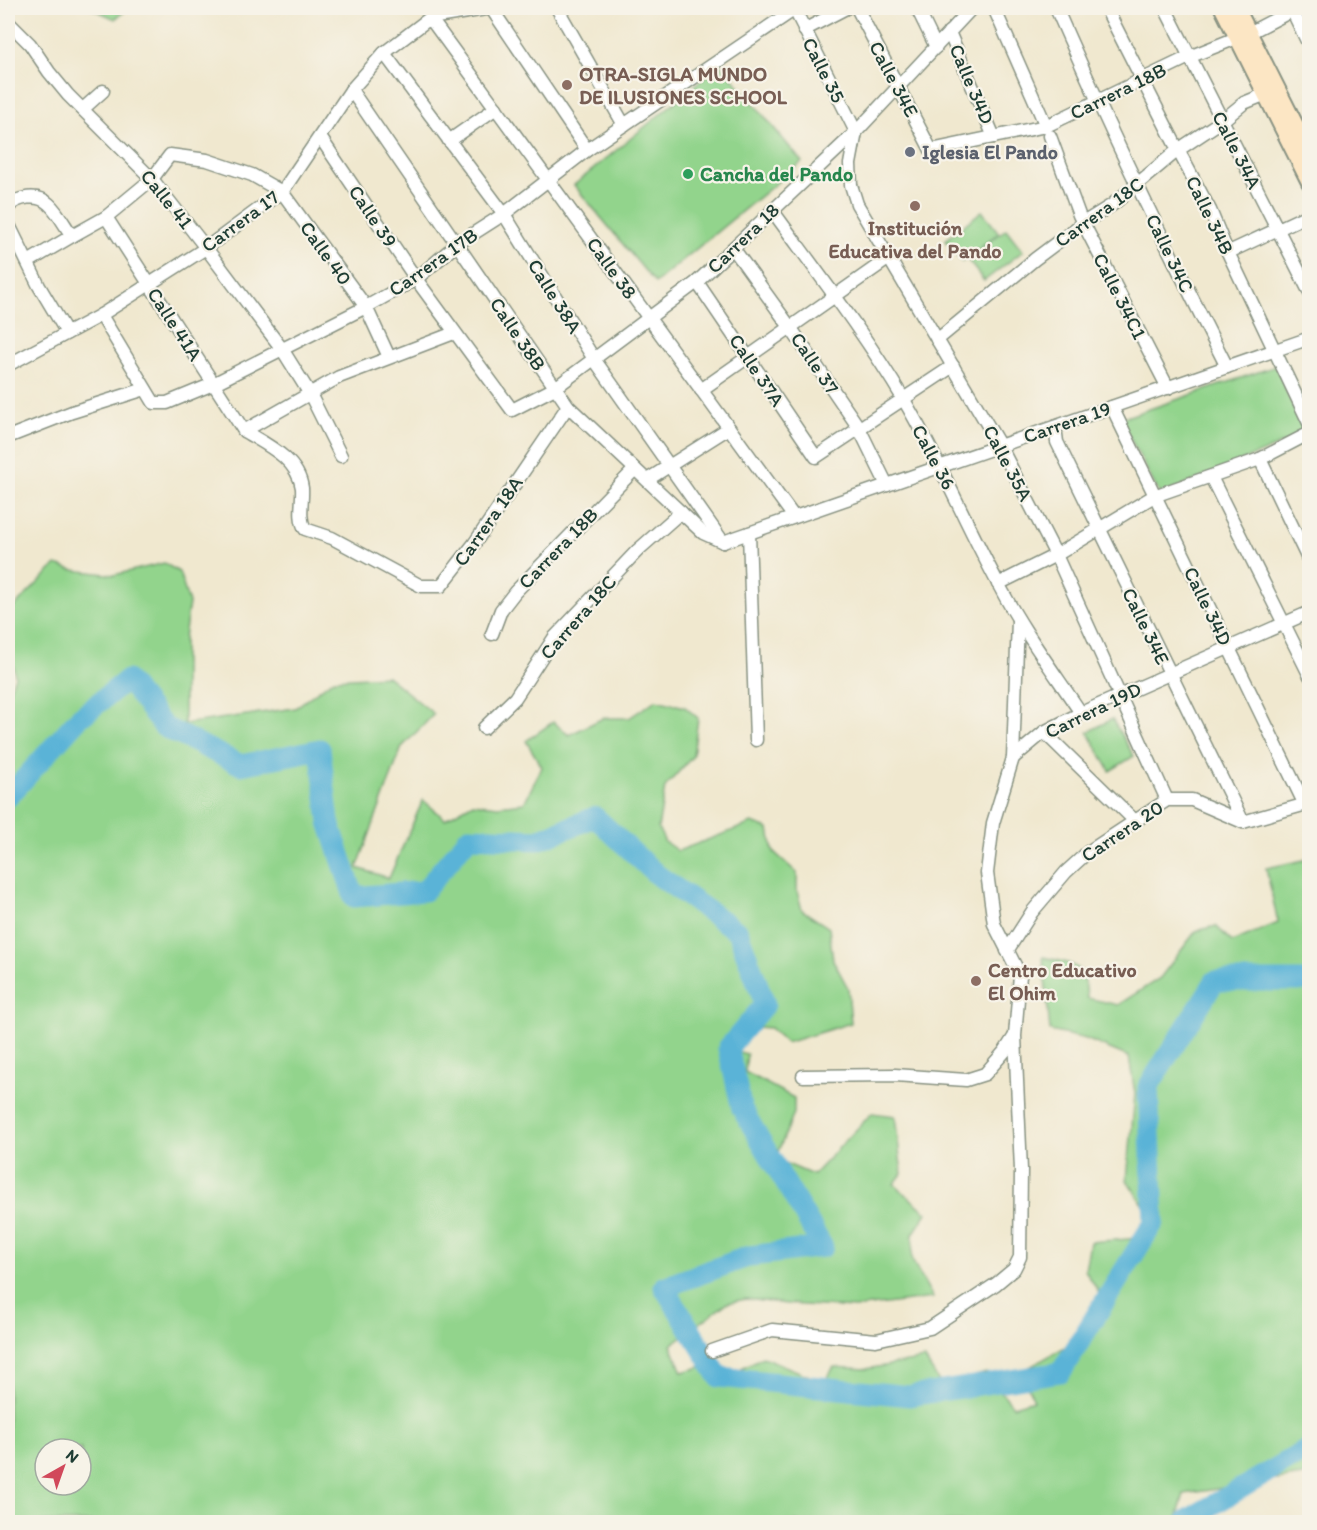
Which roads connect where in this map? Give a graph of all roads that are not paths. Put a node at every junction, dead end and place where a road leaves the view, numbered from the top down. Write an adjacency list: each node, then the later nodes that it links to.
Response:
1 (492, 8): 15 (street, Carrera 17); 39 (street)
2 (557, 8): 33 (street)
3 (794, 8): 17 (street, Calle 35); 33 (street, Carrera 17B)
4 (846, 8): 17 (street)
5 (857, 8): 25 (street, Calle 34E)
6 (917, 8): 20 (street, Calle 34D)
7 (972, 8): 18 (street, Carrera 18)
8 (994, 8): 34 (street, Calle 34C1)
9 (1056, 8): 29 (street, Calle 34C)
10 (1106, 8): 24 (street, Calle 34B)
11 (1165, 8): 23 (street, Calle 34A)
12 (1223, 8): 19 (main road)
13 (1236, 8): 19 (main road)
14 (1293, 8): 19 (street, Carrera 18B); 21 (street)
15 (430, 18): 22 (street, Carrera 17); 30 (street, Calle 38)
16 (8, 22): 31 (street, Calle 41)
17 (804, 30): 35 (street, Calle 35)
18 (949, 32): 20 (street, Carrera 18); 37 (street, Calle 34D)
19 (1243, 35): 23 (street, Carrera 18B); 28 (main road); 42 (main road)
20 (936, 47): 25 (street, Carrera 18)
21 (1310, 47)
22 (384, 52): 26 (street, Carrera 17); 38 (street, Calle 38A)
23 (1188, 57): 24 (street, Carrera 18B); 32 (street, Calle 34A)
24 (1142, 80): 29 (street, Carrera 18B); 41 (street, Calle 34B)
25 (898, 88): 35 (street, Carrera 18); 40 (street, Calle 34E)
26 (351, 90): 36 (street, Carrera 17); 57 (street, Calle 38B)
27 (103, 91): 31 (street)
28 (1266, 94): 32 (street, Carrera 18C); 45 (main road)
29 (1098, 102): 34 (street, Carrera 18B); 46 (street, Calle 34C)
30 (496, 108): 38 (street); 44 (street, Calle 38)
31 (83, 109): 43 (street, Calle 41)
32 (1223, 120): 41 (street, Carrera 18C); 55 (street, Calle 34A)
33 (624, 125): 39 (street, Carrera 17B)
34 (1048, 131): 37 (street, Carrera 18B); 54 (street, Calle 34C1)
35 (856, 132): 49 (street, Carrera 18); 61 (street, Calle 35A)
36 (320, 137): 47 (street, Carrera 17); 63 (street, Calle 39)
37 (994, 137): 40 (street, Carrera 18B)
38 (449, 141): 50 (street, Calle 38A)
39 (587, 150): 44 (street, Carrera 17B)
40 (931, 150)
41 (1178, 150): 46 (street, Carrera 18C); 60 (street, Calle 34B)
42 (1310, 155)
43 (152, 179): 47 (street, Calle 40); 52 (street); 58 (street, Calle 41)
44 (549, 180): 50 (street, Carrera 17B); 70 (street, Calle 38)
45 (1310, 182)
46 (1138, 184): 54 (street, Carrera 18C); 83 (street, Calle 34C)
47 (282, 192): 58 (street, Carrera 17); 68 (street, Calle 40)
48 (8, 207): 56 (street)
49 (772, 210): 59 (street, Carrera 18); 67 (street, Calle 36)
50 (504, 214): 57 (street, Carrera 17B); 80 (street, Calle 38A)
51 (1310, 214): 55 (street)
52 (106, 217): 56 (street); 65 (street, Calle 41A)
53 (8, 223): 62 (street)
54 (1083, 223): 75 (street, Carrera 18C); 86 (street, Calle 34C1)
55 (1278, 230): 60 (street); 66 (street, Calle 34A)
56 (72, 236): 62 (street)
57 (457, 244): 63 (street, Carrera 17B); 85 (street, Calle 38B)
58 (206, 248): 65 (street, Carrera 17); 76 (street, Calle 41)
59 (733, 248): 64 (street, Carrera 18); 71 (street, Calle 37)
60 (1228, 252): 77 (street, Calle 34B)
61 (889, 258): 67 (street); 75 (street, Calle 35A)
62 (28, 262): 72 (street)
63 (416, 279): 68 (street, Carrera 17B); 73 (street, Calle 39)
64 (698, 282): 70 (street, Carrera 18); 79 (street, Calle 37A)
65 (149, 284): 69 (street, Carrera 17); 84 (street, Calle 41A)
66 (1310, 293)
67 (834, 296): 71 (street); 90 (street, Calle 36)
68 (366, 307): 76 (street, Carrera 17B); 78 (street, Calle 40)
69 (101, 315): 72 (street, Carrera 17); 87 (street)
70 (650, 319): 80 (street, Carrera 18); 88 (street, Calle 38)
71 (790, 327): 79 (street); 97 (street, Calle 37)
72 (67, 333): 81 (street, Carrera 17)
73 (454, 333): 78 (street); 93 (street, Calle 39)
74 (1310, 338): 77 (street, Carrera 19)
75 (938, 340): 82 (street, Calle 35A)
76 (282, 349): 84 (street, Carrera 17B); 89 (street, Calle 41)
77 (1275, 350): 83 (street, Carrera 19); 94 (street, Calle 34B)
78 (389, 357): 89 (street)
79 (748, 357): 88 (street); 97 (street, Calle 37A)
80 (594, 359): 85 (street, Carrera 18); 104 (street, Calle 38A)
81 (9, 361)
82 (953, 366): 90 (street); 101 (street, Calle 35A)
83 (1227, 367): 86 (street, Carrera 19)
84 (213, 384): 87 (street, Carrera 17B); 98 (street, Calle 41A)
85 (555, 388): 91 (street, Calle 38B); 93 (street, Carrera 18)
86 (1168, 388): 92 (street, Carrera 19)
87 (145, 389): 100 (street)
88 (701, 390): 96 (street, Calle 38)
89 (310, 394): 98 (street); 102 (street, Calle 41)
90 (903, 399): 97 (street); 105 (street, Calle 36)
91 (568, 406): 98 (street, Carrera 18A); 106 (street, Calle 38B)
92 (1112, 407): 95 (street, Carrera 19); 110 (street, Calle 34D)
93 (512, 410)
94 (1310, 425)
95 (1055, 427): 101 (street, Carrera 19); 113 (street, Calle 34E)
96 (729, 428): 104 (street); 112 (street, Calle 38)
97 (859, 428): 109 (street, Calle 37)
98 (244, 431)
99 (1310, 433): 103 (street)
100 (8, 437)
101 (1000, 446): 105 (street, Carrera 19); 116 (street, Calle 35A)
102 (341, 456)
103 (1260, 459): 107 (street); 117 (street)
104 (670, 465): 108 (street); 115 (street, Calle 38A)
105 (940, 466): 109 (street, Carrera 19); 118 (street, Calle 36)
106 (635, 469): 108 (street, Calle 38B); 122 (street, Carrera 18B)
107 (1211, 477): 110 (street); 121 (street)
108 (646, 480): 111 (street, Calle 38B)
109 (887, 485): 112 (street, Carrera 19)
110 (1154, 496): 113 (street); 123 (street, Calle 34D)
111 (681, 512): 115 (street, Calle 38B); 128 (street, Carrera 18C)
112 (794, 518): 114 (street, Carrera 19)
113 (1099, 529): 116 (street); 124 (street, Calle 34E)
114 (749, 533): 115 (street, Carrera 19); 130 (street)
115 (723, 542)
116 (1056, 555): 118 (street); 126 (street, Calle 35A)
117 (1310, 563)
118 (998, 584): 120 (street, Calle 36)
119 (1310, 612): 121 (street, Carrera 19D)
120 (1018, 620): 127 (street, Calle 36); 131 (street)
121 (1282, 624): 123 (street, Carrera 19D); 125 (street)
122 (492, 634)
123 (1229, 648): 124 (street, Carrera 19D); 133 (street, Calle 34D)
124 (1169, 674): 126 (street, Carrera 19D); 135 (street, Calle 34E)
125 (1310, 676)
126 (1121, 696): 127 (street, Carrera 19D); 132 (street, Calle 35A)
127 (1081, 713): 129 (street, Carrera 19D)
128 (484, 729)
129 (1044, 732): 131 (street, Carrera 19D); 134 (street)
130 (756, 740)
131 (1013, 758): 136 (street)
132 (1167, 800): 134 (street, Carrera 20); 135 (street, Carrera 20)
133 (1307, 804): 135 (street)
134 (1134, 820): 136 (street, Carrera 20)
135 (1243, 822)
136 (1007, 951): 137 (street)
137 (1015, 1036): 138 (street); 139 (street)
138 (802, 1076)
139 (712, 1351)

